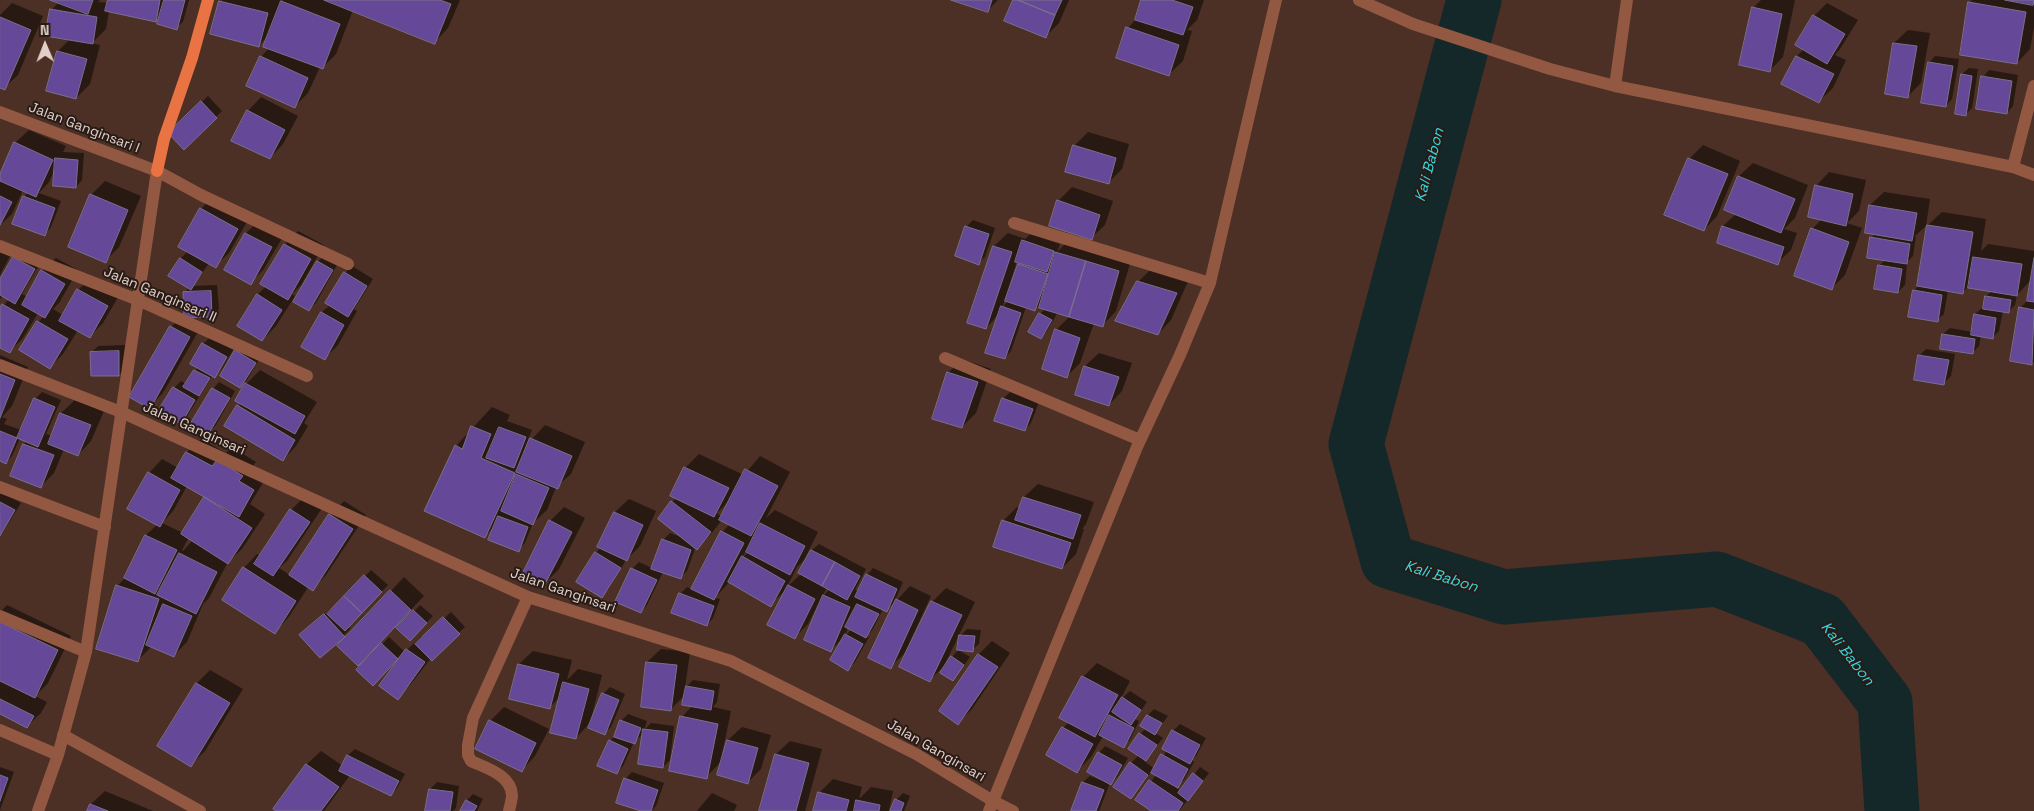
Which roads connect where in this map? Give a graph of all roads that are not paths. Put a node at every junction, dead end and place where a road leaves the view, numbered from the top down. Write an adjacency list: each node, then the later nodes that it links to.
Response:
1 (208, 0): 9 (main road)
2 (1276, 0): 14 (street)
3 (1359, 0): 5 (street)
4 (1627, 0): 5 (street)
5 (1615, 86): 8 (street)
6 (2034, 86): 8 (street)
7 (0, 112): 9 (street, Jalan Ganginsari I)
8 (2013, 167): 10 (street)
9 (157, 171): 13 (street, Jalan Ganginsari I); 15 (street)
10 (2034, 175)
11 (1014, 223): 14 (street)
12 (0, 246): 15 (street, Jalan Ganginsari II)
13 (348, 264)
14 (1210, 283): 20 (street)
15 (138, 300): 18 (street, Jalan Ganginsari II); 19 (street)
16 (945, 358): 20 (street)
17 (0, 365): 19 (street, Jalan Ganginsari)
18 (307, 376)
19 (120, 412): 22 (street); 23 (street, Jalan Ganginsari)
20 (1140, 440): 29 (street)
21 (0, 487): 22 (street)
22 (105, 527): 25 (street)
23 (528, 597): 29 (street, Jalan Ganginsari); 32 (street)
24 (0, 616): 25 (street)
25 (86, 652): 27 (street)
26 (0, 730): 28 (street)
27 (63, 734): 28 (street); 31 (street)
28 (58, 755): 30 (street)
29 (991, 806): 33 (street, Jalan Ganginsari)
30 (38, 811)
31 (200, 811)
32 (509, 811)
33 (1013, 811)

